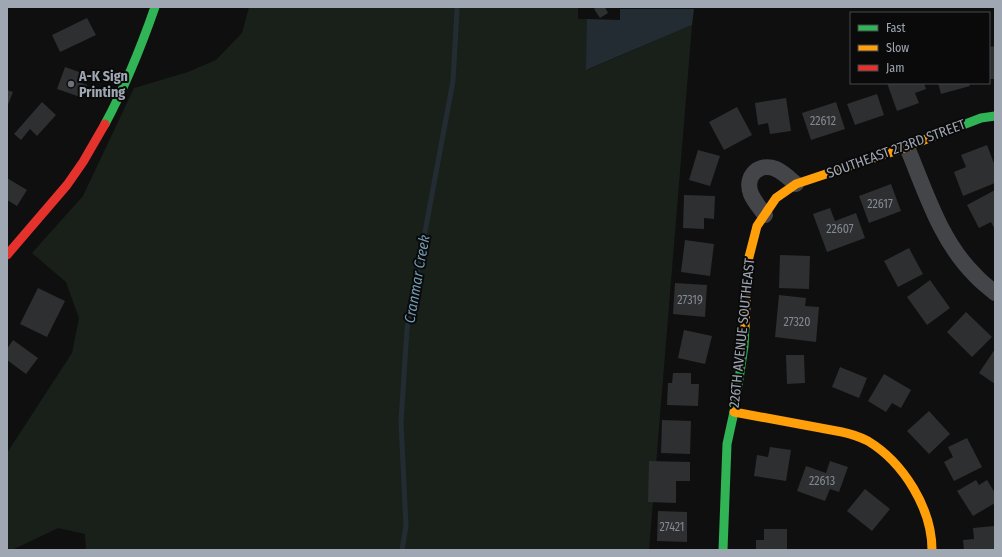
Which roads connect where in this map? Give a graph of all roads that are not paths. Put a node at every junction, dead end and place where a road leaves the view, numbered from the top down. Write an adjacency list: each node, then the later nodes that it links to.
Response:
1 (155, 7): 7 (street)
2 (995, 116): 3 (street, SOUTHEAST 273RD STREET)
3 (906, 148): 4 (street, SOUTHEAST 273RD STREET); 8 (street)
4 (796, 184): 5 (street, SOUTHEAST 273RD STREET); 6 (street)
5 (776, 198): 6 (street, 226TH AVENUE SOUTHEAST)
6 (765, 215): 9 (street, 226TH AVENUE SOUTHEAST)
7 (7, 255)
8 (995, 293)
9 (734, 412): 10 (street, 226TH AVENUE SOUTHEAST); 11 (street)
10 (723, 550)
11 (932, 550)

